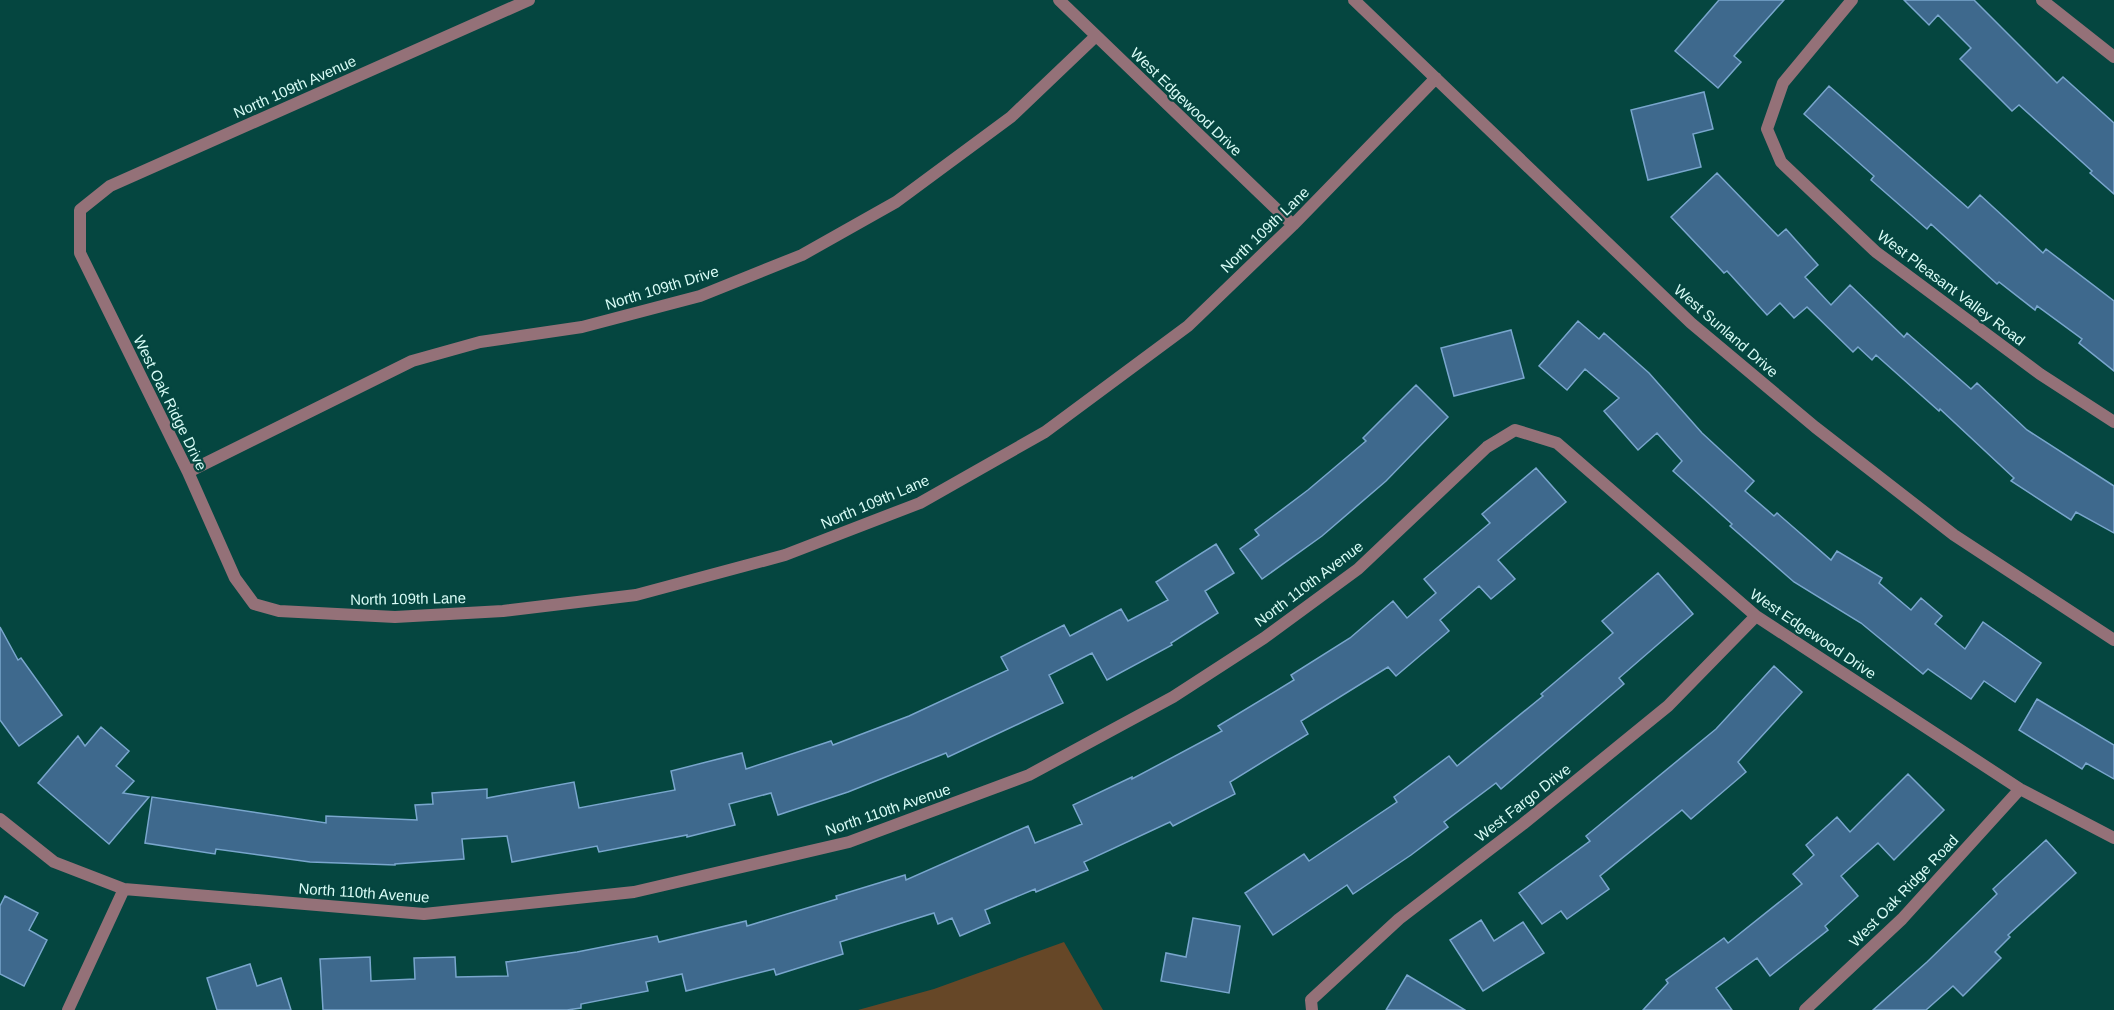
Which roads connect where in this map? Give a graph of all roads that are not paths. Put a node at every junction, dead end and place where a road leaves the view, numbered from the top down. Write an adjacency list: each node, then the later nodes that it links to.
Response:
1 (529, 0): 9 (street, North 109th Avenue)
2 (1059, 0): 6 (street, West Edgewood Drive)
3 (1354, 0): 8 (street, West Sunland Drive)
4 (1852, 0): 11 (street, West Pleasant Valley Road)
5 (2042, 0): 7 (street)
6 (1096, 36): 10 (street, West Edgewood Drive); 13 (street, North 109th Drive)
7 (2114, 57)
8 (1436, 78): 10 (street, North 109th Lane); 16 (street, West Sunland Drive)
9 (80, 210): 13 (street, West Oak Ridge Drive)
10 (1293, 225): 14 (street, North 109th Lane)
11 (2114, 422)
12 (1515, 430): 15 (street, West Edgewood Drive); 20 (street, North 110th Avenue)
13 (188, 472): 14 (street, West Oak Ridge Drive)
14 (254, 604)
15 (1756, 616): 17 (street, West Edgewood Drive); 22 (street, West Fargo Drive)
16 (2114, 640)
17 (2020, 789): 19 (street, West Edgewood Drive); 23 (street, West Oak Ridge Road)
18 (0, 819): 20 (street, North 110th Avenue)
19 (2114, 838)
20 (124, 889): 21 (street)
21 (68, 1010)
22 (1312, 1010)
23 (1805, 1010)

